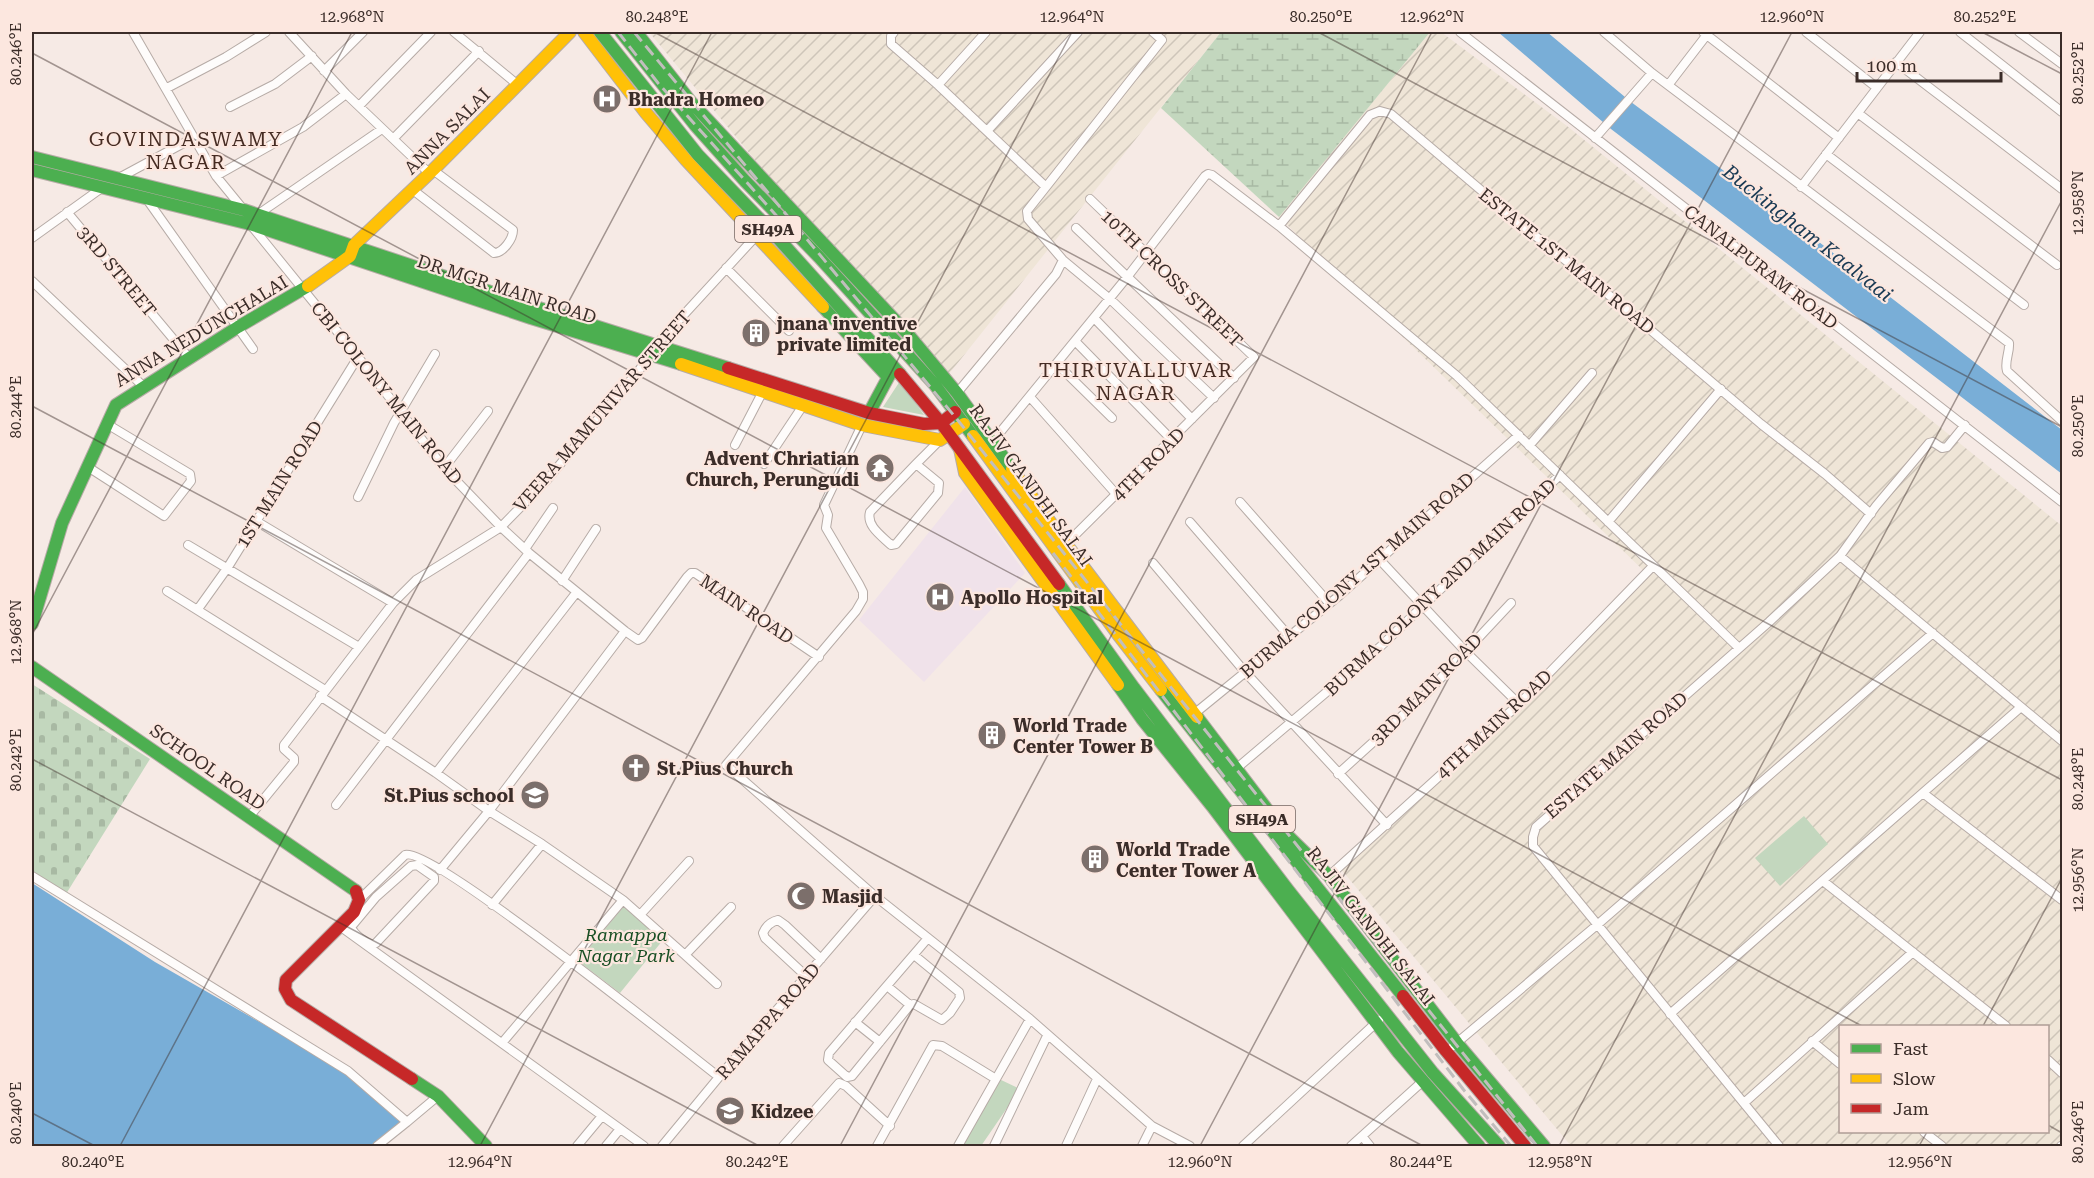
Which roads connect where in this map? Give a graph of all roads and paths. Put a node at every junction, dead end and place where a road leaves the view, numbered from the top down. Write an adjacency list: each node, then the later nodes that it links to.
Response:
1 (133, 32): 36 (street)
2 (266, 32): 36 (street)
3 (363, 32): 30 (street)
4 (431, 32): 39 (street)
5 (454, 32): 26 (street)
6 (570, 32): 33 (main road, ANNA SALAI)
7 (584, 32): 66 (main road)
8 (600, 32): 89 (main road, RAJIV GANDHI SALAI / SH49A)
9 (623, 32): 101 (main road, RAJIV GANDHI SALAI / SH49A)
10 (636, 32): 95 (main road)
11 (894, 32): 34 (street)
12 (986, 32): 34 (street)
13 (1077, 32): 43 (street)
14 (1153, 32): 25 (street)
15 (1169, 32): 25 (street)
16 (1460, 32): 46 (street, CANALPURAM ROAD)
17 (1604, 32): 31 (street)
18 (1706, 32): 32 (street); 47 (street)
19 (1806, 32): 35 (street)
20 (1905, 32): 24 (street)
21 (1960, 32): 40 (street)
22 (2019, 32): 29 (street)
23 (294, 33): 27 (street)
24 (1917, 35): 28 (street)
25 (1162, 40): 54 (street)
26 (479, 51): 33 (street); 45 (street)
27 (312, 56): 30 (street); 38 (street)
28 (1896, 62): 35 (street); 57 (street)
29 (2062, 64)
30 (324, 71): 37 (street)
31 (1652, 73): 32 (street); 46 (street)
32 (1669, 84): 56 (street)
33 (518, 85): 51 (main road, ANNA SALAI)
34 (938, 85): 43 (street)
35 (1876, 87): 41 (street)
36 (167, 88): 44 (street)
37 (346, 94): 39 (street); 52 (street)
38 (230, 106)
39 (359, 106): 42 (street)
40 (2062, 112)
41 (1858, 114): 47 (street); 71 (street)
42 (382, 129): 45 (street); 63 (street)
43 (987, 131): 54 (street)
44 (193, 138): 52 (street); 53 (street)
45 (394, 138): 51 (street)
46 (1595, 138): 109 (street, CANALPURAM ROAD)
47 (1839, 138): 48 (street)
48 (1826, 154): 56 (street); 77 (street)
49 (32, 157): 53 (main road, DR MGR MAIN ROAD)
50 (32, 170): 55 (main road, DR MGR MAIN ROAD)
51 (431, 172): 58 (main road, ANNA SALAI); 58 (street)
52 (216, 176): 61 (street)
53 (117, 179): 55 (street); 61 (main road, DR MGR MAIN ROAD)
54 (1046, 187): 70 (street)
55 (102, 188): 59 (main road, DR MGR MAIN ROAD); 62 (street)
56 (1801, 188): 105 (street)
57 (2062, 189)
58 (413, 190): 68 (main road, ANNA SALAI)
59 (146, 198): 63 (main road, DR MGR MAIN ROAD); 79 (street)
60 (1090, 199): 69 (street, 10TH CROSS STREET)
61 (244, 210): 63 (main road, DR MGR MAIN ROAD)
62 (68, 212): 67 (street); 87 (street, 3RD STREET)
63 (253, 219): 68 (main road, DR MGR MAIN ROAD); 75 (street, CBI COLONY MAIN ROAD)
64 (1279, 226): 69 (street); 93 (street, ESTATE 1ST MAIN ROAD); 111 (street)
65 (1076, 228): 73 (street)
66 (757, 235): 72 (street, VEERA MAMUNIVAR STREET); 89 (main road)
67 (32, 238)
68 (352, 250): 75 (main road, ANNA NEDUNCHALAI); 83 (main road, DR MGR MAIN ROAD)
69 (1146, 253): 73 (street); 86 (street, 10TH CROSS STREET)
70 (1063, 260): 76 (street); 95 (street)
71 (2057, 265)
72 (726, 268): 80 (street); 83 (street, VEERA MAMUNIVAR STREET)
73 (1128, 276): 76 (street); 91 (street)
74 (32, 281): 92 (street)
75 (304, 290): 79 (main road, ANNA NEDUNCHALAI); 85 (street, CBI COLONY MAIN ROAD)
76 (1110, 299): 78 (street); 97 (street)
77 (2024, 305)
78 (1094, 318): 81 (street); 104 (street)
79 (238, 327): 82 (street); 87 (main road, ANNA NEDUNCHALAI)
80 (789, 331)
81 (1076, 342): 88 (street); 113 (street)
82 (253, 350)
83 (653, 350): 94 (main road, DR MGR MAIN ROAD); 102 (main road, DR MGR MAIN ROAD); 131 (street, VEERA MAMUNIVAR STREET)
84 (435, 354): 100 (street)
85 (358, 357): 100 (street, CBI COLONY MAIN ROAD); 128 (street, 1ST MAIN ROAD)
86 (1254, 357): 91 (street, 4TH ROAD)
87 (190, 359): 92 (main road, ANNA NEDUNCHALAI)
88 (1058, 365): 96 (street); 103 (street)
89 (891, 372): 102 (main road); 106 (main road, RAJIV GANDHI SALAI / SH49A)
90 (1592, 373): 116 (street)
91 (1234, 378): 97 (street, 4TH ROAD)
92 (143, 386): 107 (main road, ANNA NEDUNCHALAI)
93 (1721, 389): 127 (street, ESTATE 1ST MAIN ROAD); 130 (street)
94 (762, 393): 98 (main road, DR MGR MAIN ROAD); 115 (street)
95 (957, 393): 114 (main road)
96 (1030, 397): 114 (street); 122 (street)
97 (1214, 398): 104 (street, 4TH ROAD)
98 (802, 406): 110 (main road, DR MGR MAIN ROAD); 117 (street)
99 (488, 411): 120 (street)
100 (400, 412): 120 (street, CBI COLONY MAIN ROAD); 123 (street)
101 (955, 412): 106 (main road); 108 (main road, RAJIV GANDHI SALAI / SH49A)
102 (869, 413): 106 (main road, DR MGR MAIN ROAD)
103 (1112, 418)
104 (1192, 419): 113 (street, 4TH ROAD)
105 (2062, 421)
106 (941, 423): 112 (main road, RAJIV GANDHI SALAI / SH49A)
107 (107, 424): 119 (main road, ANNA NEDUNCHALAI); 119 (street)
108 (964, 424): 112 (main road); 134 (main road, RAJIV GANDHI SALAI / SH49A)
109 (1965, 424): 124 (street, CANALPURAM ROAD); 127 (street, ESTATE MAIN ROAD)
110 (862, 425): 112 (main road, DR MGR MAIN ROAD); 158 (street)
111 (1519, 435): 116 (street); 137 (street, BURMA COLONY 1ST MAIN ROAD)
112 (945, 437): 118 (street); 143 (main road, RAJIV GANDHI SALAI / SH49A)
113 (1172, 440): 122 (street, 4TH ROAD)
114 (993, 441): 134 (main road)
115 (735, 445)
116 (1529, 446): 121 (street)
117 (764, 464)
118 (916, 464): 118 (street)
119 (88, 467): 150 (main road, ANNA NEDUNCHALAI)
120 (444, 468): 131 (street, CBI COLONY MAIN ROAD)
121 (1560, 475): 130 (street); 148 (street, BURMA COLONY 2ND MAIN ROAD)
122 (1117, 495): 134 (street, 4TH ROAD)
123 (358, 497)
124 (2062, 501)
125 (1240, 502): 146 (street)
126 (553, 508): 135 (street)
127 (1870, 514): 136 (street, ESTATE MAIN ROAD)
128 (256, 521): 140 (street, 1ST MAIN ROAD); 145 (street)
129 (1190, 522): 153 (street)
130 (1608, 522): 139 (street)
131 (501, 527): 135 (street, CBI COLONY MAIN ROAD); 145 (street, VEERA MAMUNIVAR STREET)
132 (596, 529): 141 (street)
133 (188, 545): 140 (street)
134 (1062, 548): 164 (main road); 171 (main road, RAJIV GANDHI SALAI / SH49A)
135 (527, 551): 141 (street, CBI COLONY MAIN ROAD); 166 (street)
136 (1840, 556): 152 (street); 156 (street, ESTATE MAIN ROAD)
137 (1380, 560): 146 (street, BURMA COLONY 1ST MAIN ROAD); 148 (street)
138 (1153, 563): 160 (street)
139 (1653, 566): 156 (street); 162 (street, 4TH MAIN ROAD)
140 (228, 567): 149 (street, 1ST MAIN ROAD); 155 (street)
141 (562, 581): 144 (street, CBI COLONY MAIN ROAD)
142 (167, 591): 149 (street)
143 (1057, 592): 173 (main road, RAJIV GANDHI SALAI / SH49A); 208 (main road)
144 (576, 593): 151 (street, CBI COLONY MAIN ROAD); 169 (street)
145 (393, 603): 155 (street, VEERA MAMUNIVAR STREET)
146 (1329, 603): 153 (street, BURMA COLONY 1ST MAIN ROAD)
147 (1511, 603): 157 (street, 3RD MAIN ROAD)
148 (1423, 606): 157 (street); 165 (street, BURMA COLONY 2ND MAIN ROAD)
149 (198, 609): 161 (street)
150 (32, 624)
151 (625, 631): 154 (street, CBI COLONY MAIN ROAD); 175 (street)
152 (1933, 633): 163 (street); 192 (street)
153 (1288, 635): 160 (street, BURMA COLONY 1ST MAIN ROAD)
154 (633, 637): 158 (street, MAIN ROAD)
155 (359, 647): 161 (street, VEERA MAMUNIVAR STREET)
156 (1739, 648): 192 (street, ESTATE MAIN ROAD)
157 (1466, 651): 162 (street); 170 (street, 3RD MAIN ROAD)
158 (819, 657): 185 (street)
159 (32, 667): 176 (main road, SCHOOL ROAD)
160 (1245, 672): 164 (street, BURMA COLONY 1ST MAIN ROAD); 165 (street)
161 (323, 693): 166 (street); 176 (street, VEERA MAMUNIVAR STREET)
162 (1519, 704): 177 (street, 4TH MAIN ROAD)
163 (2021, 707): 167 (street); 172 (street)
164 (1194, 714): 168 (main road)
165 (1292, 721): 168 (street, BURMA COLONY 2ND MAIN ROAD); 170 (street)
166 (384, 740): 169 (street); 174 (street)
167 (2062, 741)
168 (1237, 768): 178 (main road)
169 (436, 773): 175 (street)
170 (1338, 774): 177 (street)
171 (1238, 788): 173 (main road); 178 (main road, RAJIV GANDHI SALAI / SH49A)
172 (1923, 794): 184 (street); 188 (street)
173 (1220, 801): 204 (main road, RAJIV GANDHI SALAI / SH49A)
174 (336, 805)
175 (489, 811): 179 (street); 181 (street)
176 (249, 817): 186 (main road, SCHOOL ROAD)
177 (1387, 825): 183 (street, 4TH MAIN ROAD)
178 (1277, 830): 183 (main road); 215 (main road, RAJIV GANDHI SALAI / SH49A)
179 (543, 844): 187 (street); 189 (street)
180 (689, 861): 191 (street)
181 (440, 870): 186 (street); 189 (street)
182 (32, 876): 226 (street)
183 (1329, 876): 214 (main road)
184 (1823, 881): 195 (street); 205 (street)
185 (875, 896): 194 (street); 198 (street, RAMAPPA ROAD)
186 (368, 897): 186 (street); 193 (main road)
187 (623, 900): 191 (street); 199 (street)
188 (2062, 900)
189 (492, 905): 199 (street)
190 (731, 907): 196 (street)
191 (640, 915): 196 (street)
192 (1597, 925): 205 (street, ESTATE MAIN ROAD); 214 (street)
193 (341, 927): 213 (street); 223 (main road)
194 (928, 938): 197 (street); 206 (street)
195 (1913, 952): 209 (street); 211 (street)
196 (685, 955): 201 (street)
197 (914, 955): 202 (street); 203 (street)
198 (821, 959): 200 (street, RAMAPPA ROAD); 200 (street)
199 (571, 961): 213 (street); 219 (street)
200 (806, 976): 219 (street, RAMAPPA ROAD)
201 (717, 984)
202 (887, 986): 203 (street); 207 (street)
203 (910, 1005): 212 (street)
204 (1386, 1014): 208 (street); 249 (main road, RAJIV GANDHI SALAI / SH49A)
205 (1670, 1014): 224 (street, ESTATE MAIN ROAD)
206 (1029, 1019): 210 (street); 221 (street)
207 (855, 1022): 212 (street); 212 (street)
208 (1376, 1023): 222 (main road); 245 (street)
209 (2005, 1025)
210 (1047, 1036): 220 (street); 241 (street)
211 (1812, 1041): 217 (street); 224 (street)
212 (880, 1042)
213 (502, 1043): 225 (street)
214 (1457, 1043): 215 (street); 251 (main road)
215 (1446, 1052): 250 (main road, RAJIV GANDHI SALAI / SH49A)
216 (2049, 1061): 218 (street)
217 (1839, 1063)
218 (2062, 1073)
219 (719, 1077): 237 (street, RAMAPPA ROAD)
220 (1097, 1078): 228 (street); 242 (street)
221 (996, 1079): 227 (street); 240 (street)
222 (1423, 1081): 231 (street); 248 (main road)
223 (438, 1096): 226 (street); 233 (main road)
224 (1744, 1103): 252 (street, ESTATE MAIN ROAD)
225 (602, 1116): 229 (street); 234 (street)
226 (407, 1122): 232 (street)
227 (890, 1126): 238 (street); 239 (street)
228 (1152, 1126): 243 (street); 244 (street)
229 (620, 1129): 235 (street); 236 (street)
230 (1926, 1133): 253 (street)
231 (1362, 1136): 246 (street); 247 (street)
232 (377, 1146)
233 (486, 1146)
234 (577, 1146)
235 (606, 1146)
236 (644, 1146)
237 (662, 1146)
238 (783, 1146)
239 (877, 1146)
240 (958, 1146)
241 (994, 1146)
242 (1065, 1146)
243 (1142, 1146)
244 (1190, 1146)
245 (1243, 1146)
246 (1351, 1146)
247 (1370, 1146)
248 (1479, 1146)
249 (1499, 1146)
250 (1526, 1146)
251 (1544, 1146)
252 (1779, 1146)
253 (1942, 1146)

